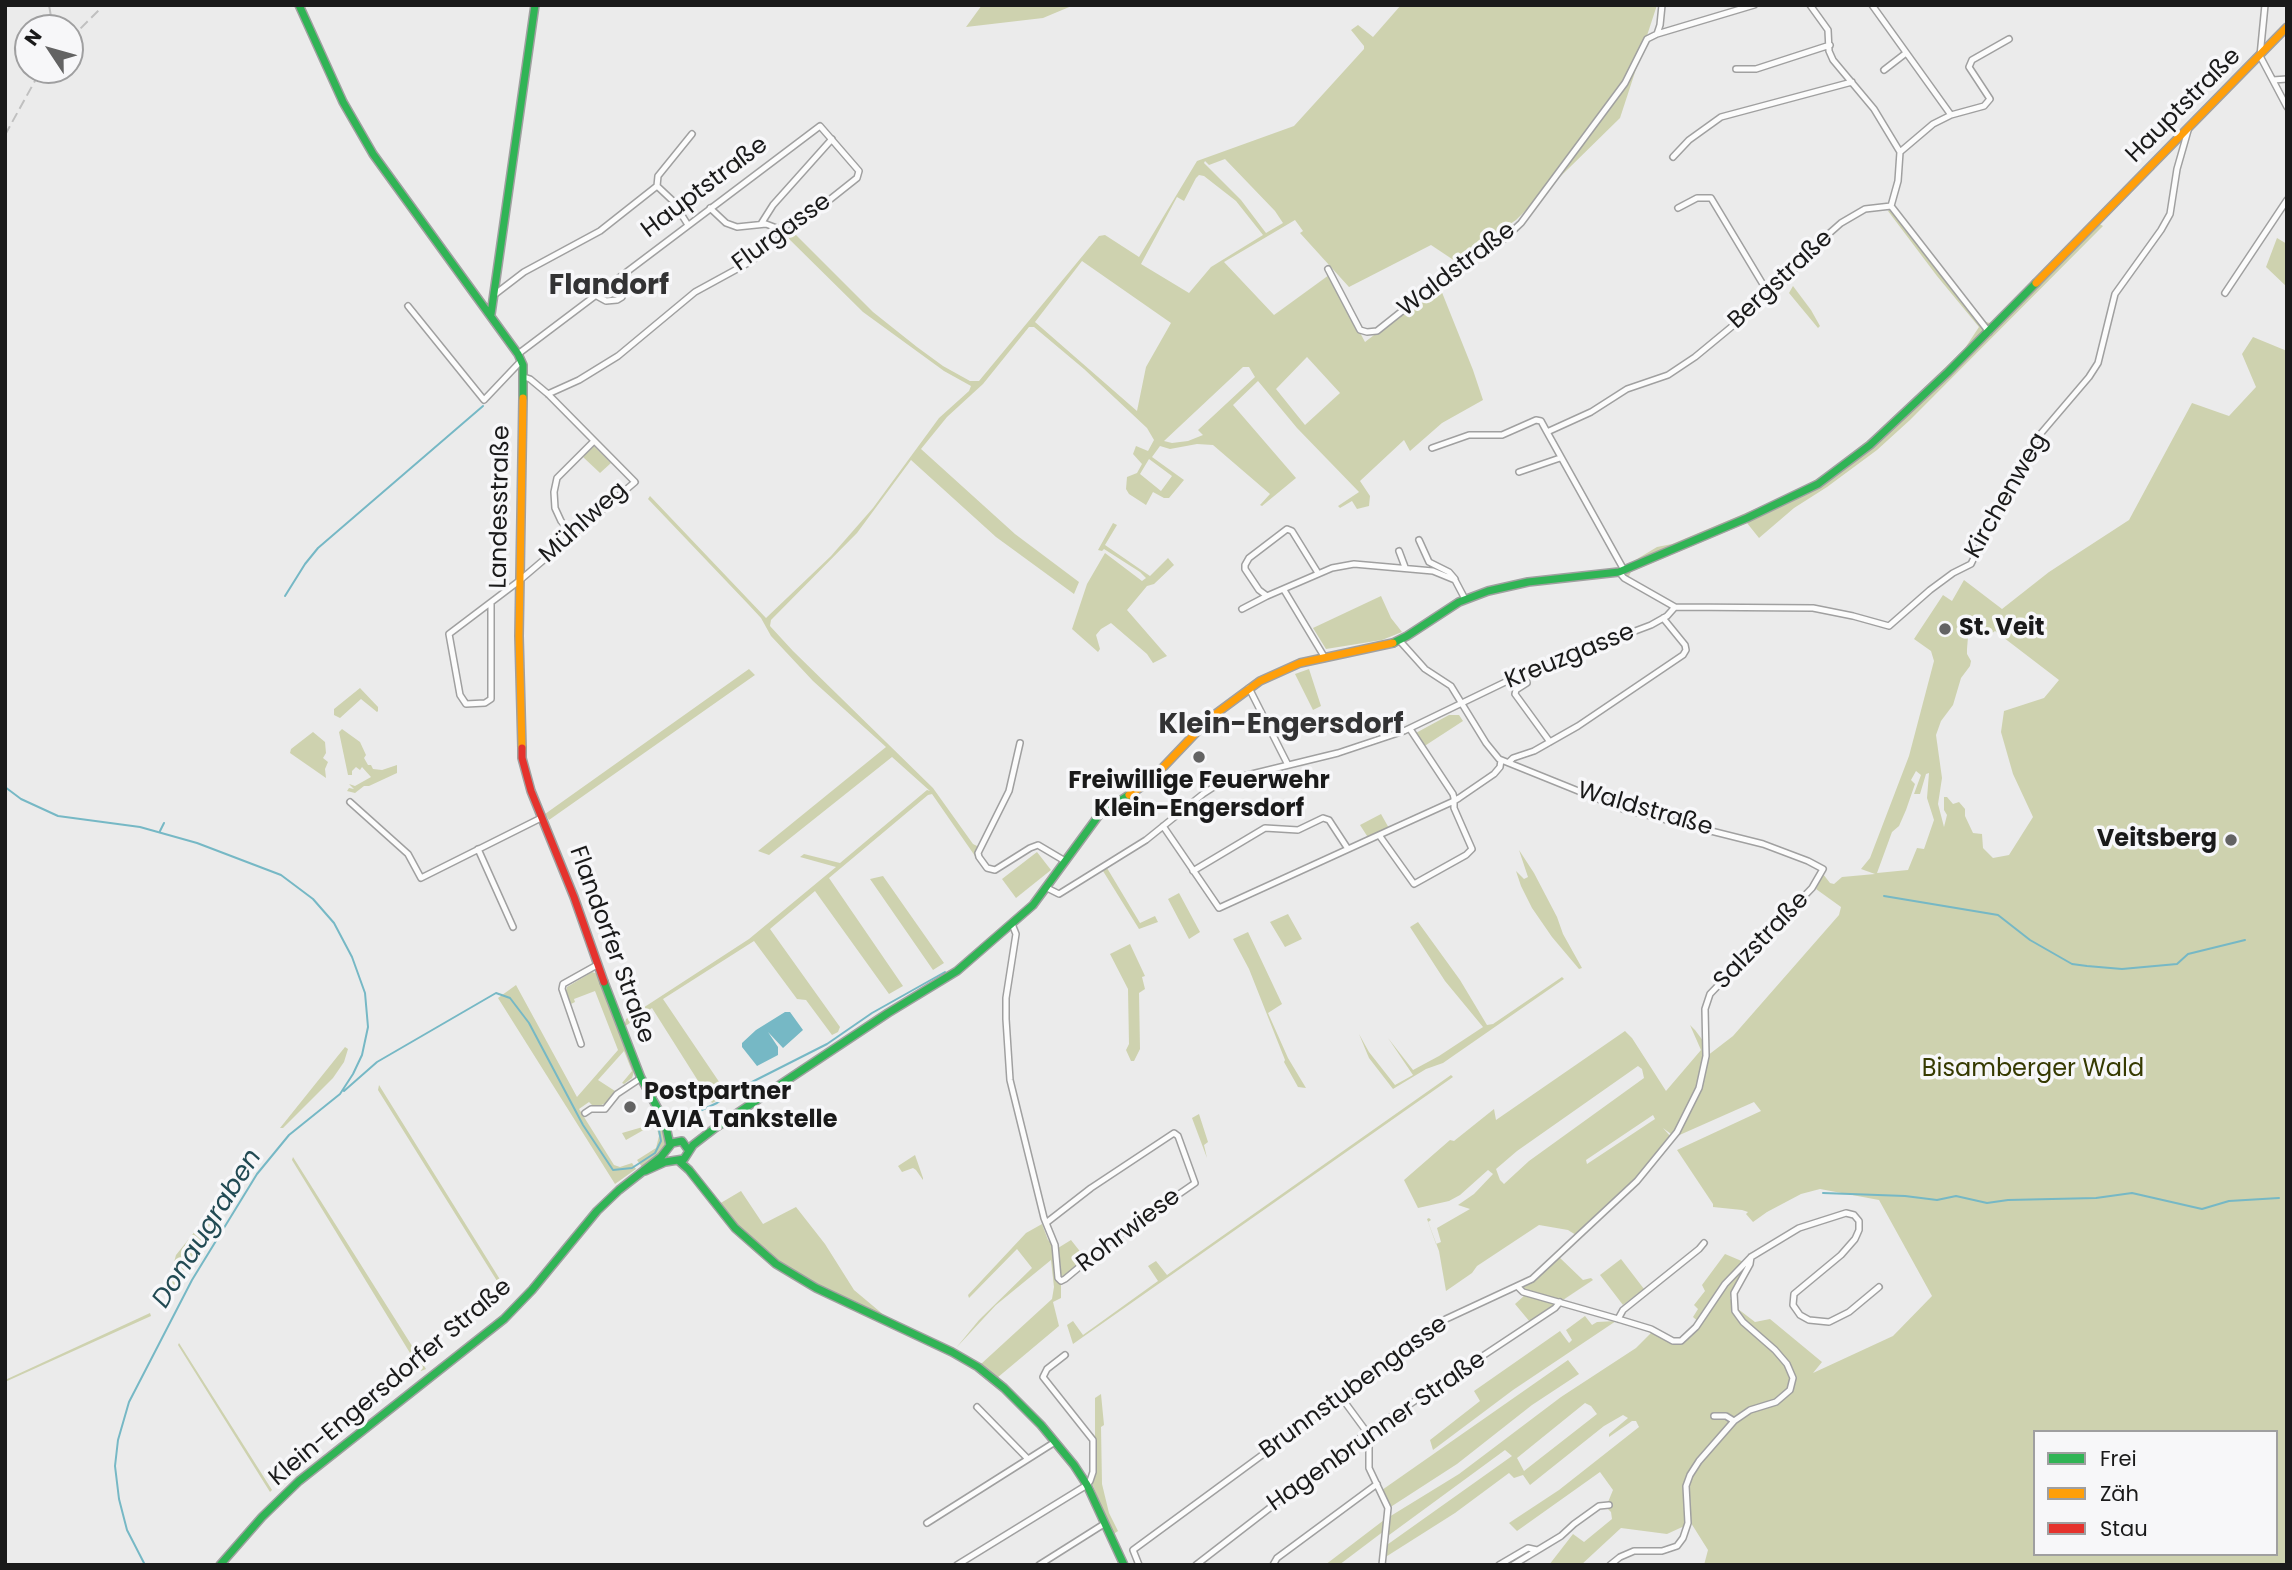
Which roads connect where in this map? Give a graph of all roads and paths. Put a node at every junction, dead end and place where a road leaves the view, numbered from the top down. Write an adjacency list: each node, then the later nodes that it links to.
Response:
1 (299, 5): 42 (main road, Landesstraße)
2 (535, 5): 38 (main road)
3 (1662, 5): 9 (street)
4 (1754, 5): 9 (street)
5 (1810, 5): 11 (street)
6 (1872, 5): 12 (street)
7 (2265, 5): 13 (street)
8 (2287, 27): 13 (main road, Hauptstraße)
9 (1657, 34): 35 (street, Waldstraße)
10 (2009, 39): 20 (street)
11 (1830, 45): 14 (street); 18 (street)
12 (1906, 52): 15 (street); 20 (street)
13 (2260, 56): 17 (street); 22 (main road, Hauptstraße)
14 (1736, 69)
15 (1884, 70)
16 (2287, 79): 17 (street)
17 (2273, 80): 19 (street)
18 (1852, 82): 25 (street); 26 (street)
19 (2287, 107)
20 (1951, 115): 25 (street)
21 (820, 126): 24 (street, Flurgasse); 30 (street, Hauptstraße)
22 (2189, 127): 43 (main road, Hauptstraße); 64 (street, Kirchenweg)
23 (692, 134): 27 (street)
24 (832, 139): 33 (street); 34 (street, Flurgasse)
25 (1900, 152): 29 (street)
26 (1673, 158)
27 (657, 186): 32 (street); 38 (street)
28 (2287, 200): 37 (street)
29 (1891, 206): 40 (street, Bergstraße); 43 (street)
30 (710, 208): 32 (street, Hauptstraße); 33 (street)
31 (1678, 208): 40 (street)
32 (688, 225): 36 (street, Hauptstraße)
33 (761, 225): 34 (street)
34 (787, 232): 46 (street, Flurgasse)
35 (1328, 269)
36 (614, 281): 39 (street, Hauptstraße); 39 (street, Hauptstraße)
37 (2224, 293)
38 (494, 295): 42 (main road)
39 (596, 295): 44 (street, Hauptstraße)
40 (1770, 296): 47 (street, Bergstraße)
41 (408, 306): 44 (street, Hauptstraße)
42 (491, 314): 44 (main road, Landesstraße)
43 (1989, 332): 56 (main road, Hauptstraße)
44 (520, 357): 45 (main road, Landesstraße)
45 (524, 377): 46 (street, Mühlweg); 59 (main road, Landesstraße)
46 (548, 394): 48 (street, Mühlweg)
47 (1547, 432): 49 (street); 50 (street)
48 (593, 442): 52 (street); 52 (street, Mühlweg)
49 (1432, 448)
50 (1560, 458): 51 (street); 56 (street)
51 (1519, 472)
52 (573, 535): 59 (street, Mühlweg)
53 (1419, 540): 58 (street)
54 (1399, 551): 55 (street)
55 (1405, 567): 57 (street); 58 (street)
56 (1621, 571): 62 (main road, Hauptstraße); 64 (street, Kirchenweg)
57 (1318, 573): 60 (street); 61 (street)
58 (1455, 580): 62 (street)
59 (519, 581): 63 (street, Mühlweg); 78 (main road, Landesstraße)
60 (1284, 590): 61 (street); 68 (street)
61 (1267, 596): 65 (street)
62 (1465, 599): 67 (main road, Hauptstraße)
63 (491, 604): 63 (street, Mühlweg)
64 (1675, 607): 66 (street, Kreuzgasse)
65 (1242, 609)
66 (1663, 618): 69 (street, Kreuzgasse); 73 (street)
67 (1399, 640): 68 (main road, Hauptstraße); 71 (street)
68 (1325, 658): 70 (main road, Hauptstraße)
69 (1524, 673): 71 (street, Kreuzgasse); 73 (street)
70 (1249, 688): 77 (street); 86 (main road, Hauptstraße)
71 (1462, 704): 72 (street, Kreuzgasse); 75 (street)
72 (1410, 729): 77 (street, Kreuzgasse); 79 (street)
73 (1550, 742): 76 (street)
74 (1020, 743): 86 (street)
75 (1501, 760): 76 (street, Waldstraße); 79 (street)
76 (1509, 762): 87 (street, Waldstraße)
77 (1288, 765): 82 (street, Kreuzgasse)
78 (527, 779): 81 (main road, Flandorfer Straße)
79 (1454, 801): 83 (street); 83 (street)
80 (350, 802): 84 (street)
81 (541, 818): 84 (street); 92 (main road, Flandorfer Straße)
82 (1163, 826): 88 (street); 89 (street, Kreuzgasse)
83 (1379, 835): 85 (street)
84 (478, 849): 91 (street)
85 (1348, 849): 88 (street); 88 (street)
86 (1065, 861): 89 (main road, Hauptstraße)
87 (1823, 869): 94 (street, Salzstraße)
88 (1193, 871)
89 (1047, 888): 90 (main road, Hauptstraße)
90 (1012, 924): 98 (main road, Hauptstraße); 105 (street)
91 (513, 927)
92 (597, 965): 93 (street); 95 (main road, Flandorfer Straße)
93 (582, 1044)
94 (1706, 1056): 108 (street, Brunnstubengasse)
95 (641, 1078): 96 (street); 97 (main road, Flandorfer Straße)
96 (584, 1113)
97 (665, 1122): 99 (main road, Flandorfer Straße); 100 (main road, Flandorfer Straße)
98 (715, 1128): 99 (main road); 101 (main road)
99 (682, 1141): 100 (main road); 101 (main road)
100 (669, 1146): 102 (main road); 103 (main road, Klein-Engersdorfer Straße)
101 (688, 1153): 102 (main road); 104 (main road)
102 (676, 1161): 103 (main road, Klein-Engersdorfer Straße); 104 (main road)
103 (645, 1171): 126 (main road, Klein-Engersdorfer Straße)
104 (702, 1185): 118 (main road)
105 (1046, 1223): 105 (street, Rohrwiese)
106 (1703, 1243): 111 (street)
107 (1751, 1257): 109 (street); 111 (street); 116 (street)
108 (1518, 1287): 110 (street); 113 (street, Brunnstubengasse)
109 (1878, 1287)
110 (1560, 1302): 111 (street); 117 (street, Hagenbrunner Straße)
111 (1618, 1319)
112 (1065, 1355): 120 (street)
113 (1342, 1397): 117 (street); 130 (street, Brunnstubengasse)
114 (977, 1407): 119 (street)
115 (1714, 1416): 116 (street)
116 (1734, 1421): 136 (street)
117 (1368, 1432): 121 (street); 131 (street, Hagenbrunner Straße)
118 (1055, 1441): 119 (street); 120 (main road)
119 (1027, 1458): 123 (street)
120 (1087, 1485): 124 (main road); 127 (street)
121 (1377, 1485): 132 (street); 133 (street)
122 (1609, 1506): 125 (street)
123 (927, 1523)
124 (1104, 1524): 128 (street); 129 (main road)
125 (1537, 1550): 134 (street); 135 (street)
126 (220, 1565)
127 (957, 1565)
128 (1039, 1565)
129 (1124, 1565)
130 (1139, 1565)
131 (1196, 1565)
132 (1273, 1565)
133 (1382, 1565)
134 (1499, 1565)
135 (1513, 1565)
136 (1610, 1565)

